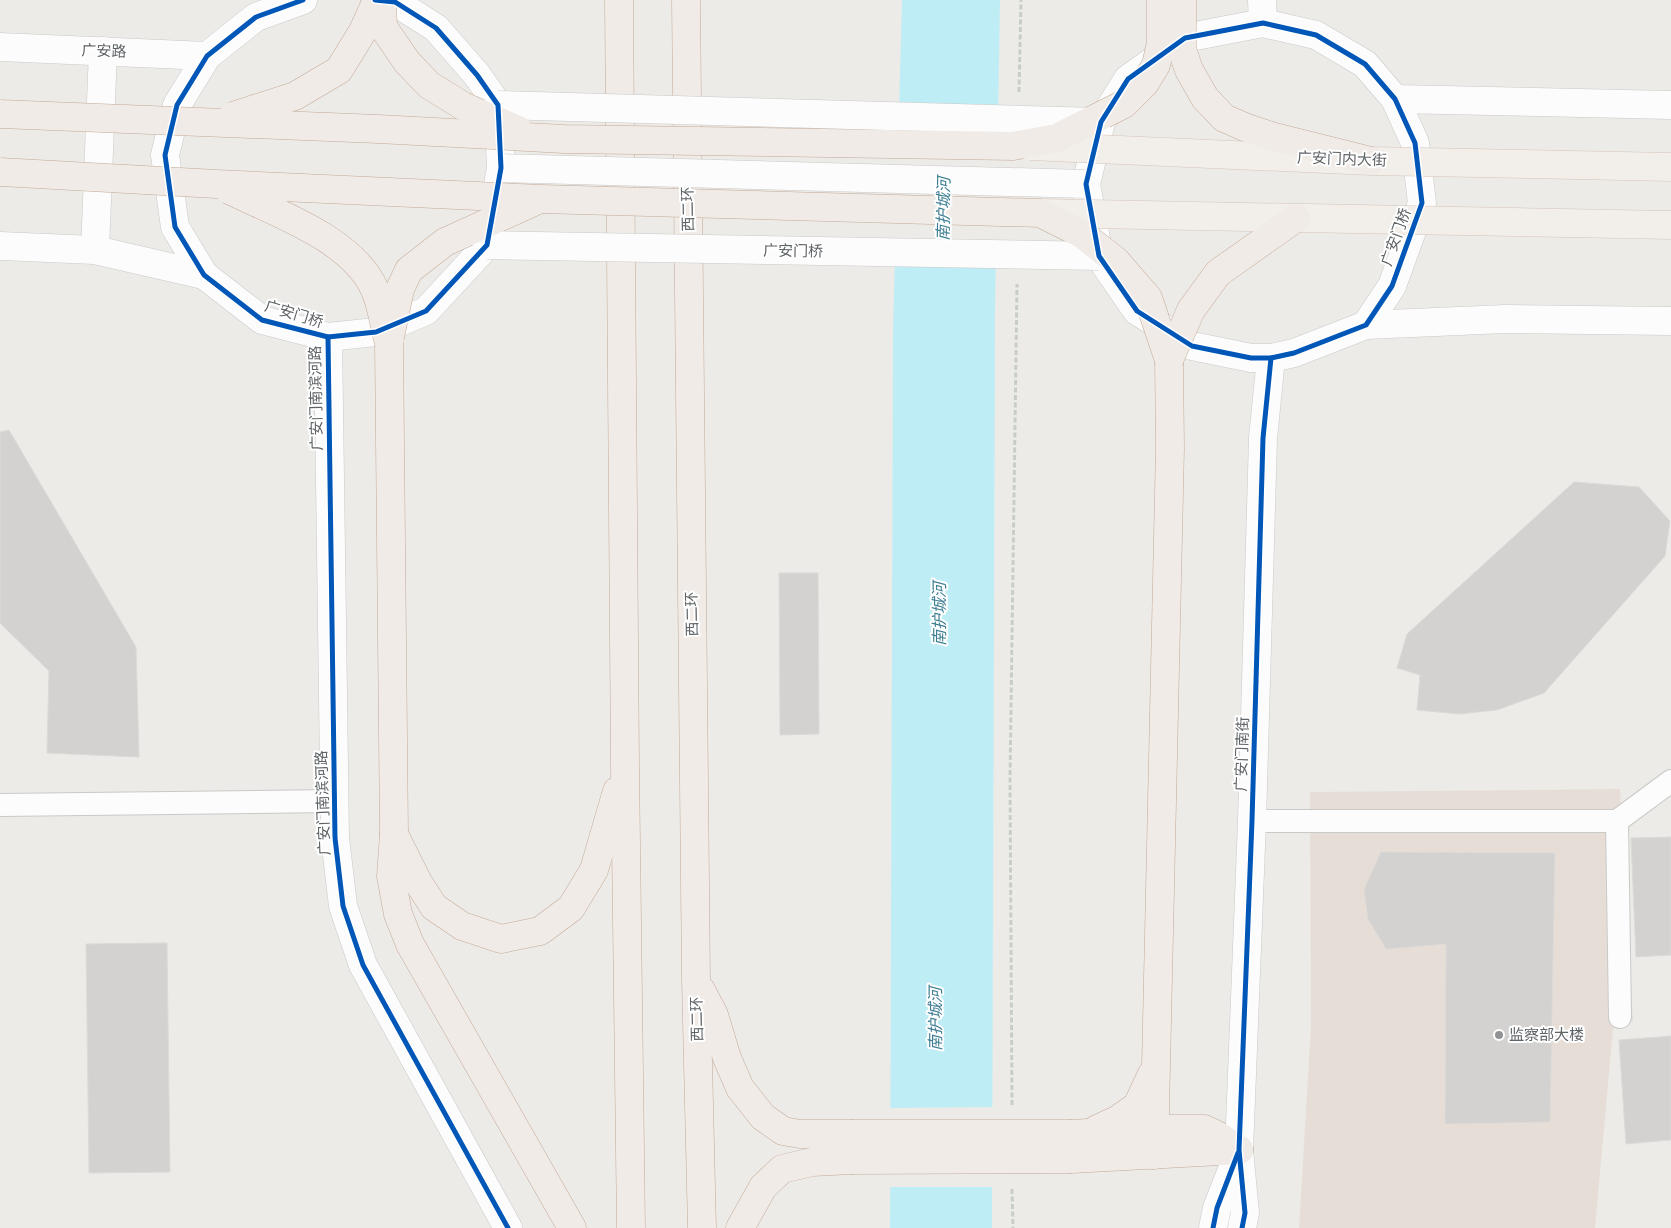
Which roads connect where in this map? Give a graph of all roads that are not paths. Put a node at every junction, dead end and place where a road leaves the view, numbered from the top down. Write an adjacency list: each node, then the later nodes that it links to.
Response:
1 (303, 0): 11 (street, 广安门桥)
2 (376, 0): 14 (street); 16 (highway, bridge)
3 (382, 0): 18 (highway, bridge)
4 (619, 0): 41 (highway)
5 (686, 0): 48 (highway, 西二环)
6 (1161, 0): 19 (highway, bridge)
7 (1182, 0): 20 (highway, bridge)
8 (1262, 12): 12 (street, 广安门桥); 17 (street, 广安门桥)
9 (0, 47): 10 (street, 广安路)
10 (103, 51): 11 (street, 广安路); 32 (street)
11 (208, 56): 34 (street, 广安门桥)
12 (1395, 99): 13 (street); 36 (street, 广安门桥)
13 (1671, 104)
14 (498, 105): 17 (street, bridge); 22 (street)
15 (0, 114): 16 (highway, bridge)
16 (210, 122): 18 (highway, bridge)
17 (1101, 122): 25 (street, 广安门桥)
18 (534, 137): 19 (highway, bridge)
19 (1013, 146): 20 (main road, 广安门内大街, bridge)
20 (1371, 161): 21 (main road, 广安门内大街, bridge)
21 (1671, 167)
22 (501, 168): 25 (street, bridge); 30 (street)
23 (0, 172): 24 (highway, 广安门桥, bridge)
24 (216, 184): 26 (highway, 广安门桥, bridge); 38 (highway, bridge)
25 (1086, 184): 33 (street, 广安门桥)
26 (541, 198): 27 (highway, 广安门桥, bridge); 38 (highway, bridge)
27 (1040, 213): 28 (main road, 广安门桥, bridge); 40 (highway, bridge)
28 (1296, 218): 29 (main road, 广安门桥, bridge); 40 (highway, bridge)
29 (1671, 225)
30 (487, 245): 33 (street, 广安门桥, bridge); 37 (street, 广安门桥)
31 (0, 246): 32 (street)
32 (95, 250): 34 (street)
33 (1099, 256): 39 (street, 广安门桥)
34 (204, 275): 37 (street, 广安门桥)
35 (1671, 322): 36 (street)
36 (1366, 325): 39 (street, 广安门桥)
37 (328, 337): 43 (street, 广安门南滨河路)
38 (389, 343): 47 (highway)
39 (1271, 358): 45 (street, 广安门南街)
40 (1169, 360): 50 (highway)
41 (625, 766): 47 (highway); 57 (highway)
42 (1671, 781): 46 (street)
43 (334, 801): 44 (street); 55 (street, 广安门南滨河路)
44 (0, 805)
45 (1252, 821): 46 (street); 54 (street, 广安门南街)
46 (1617, 821): 49 (street)
47 (394, 834): 56 (highway)
48 (696, 980): 53 (highway); 58 (highway, 西二环)
49 (1620, 1017)
50 (1157, 1064): 51 (highway); 52 (highway)
51 (1077, 1142): 52 (highway); 53 (highway, bridge)
52 (1154, 1142): 54 (highway)
53 (851, 1147): 59 (highway)
54 (1239, 1150): 60 (street, 广安门南街); 61 (street, 广安门南街)
55 (508, 1228)
56 (572, 1228)
57 (631, 1228)
58 (702, 1228)
59 (740, 1228)
60 (1213, 1228)
61 (1242, 1228)

